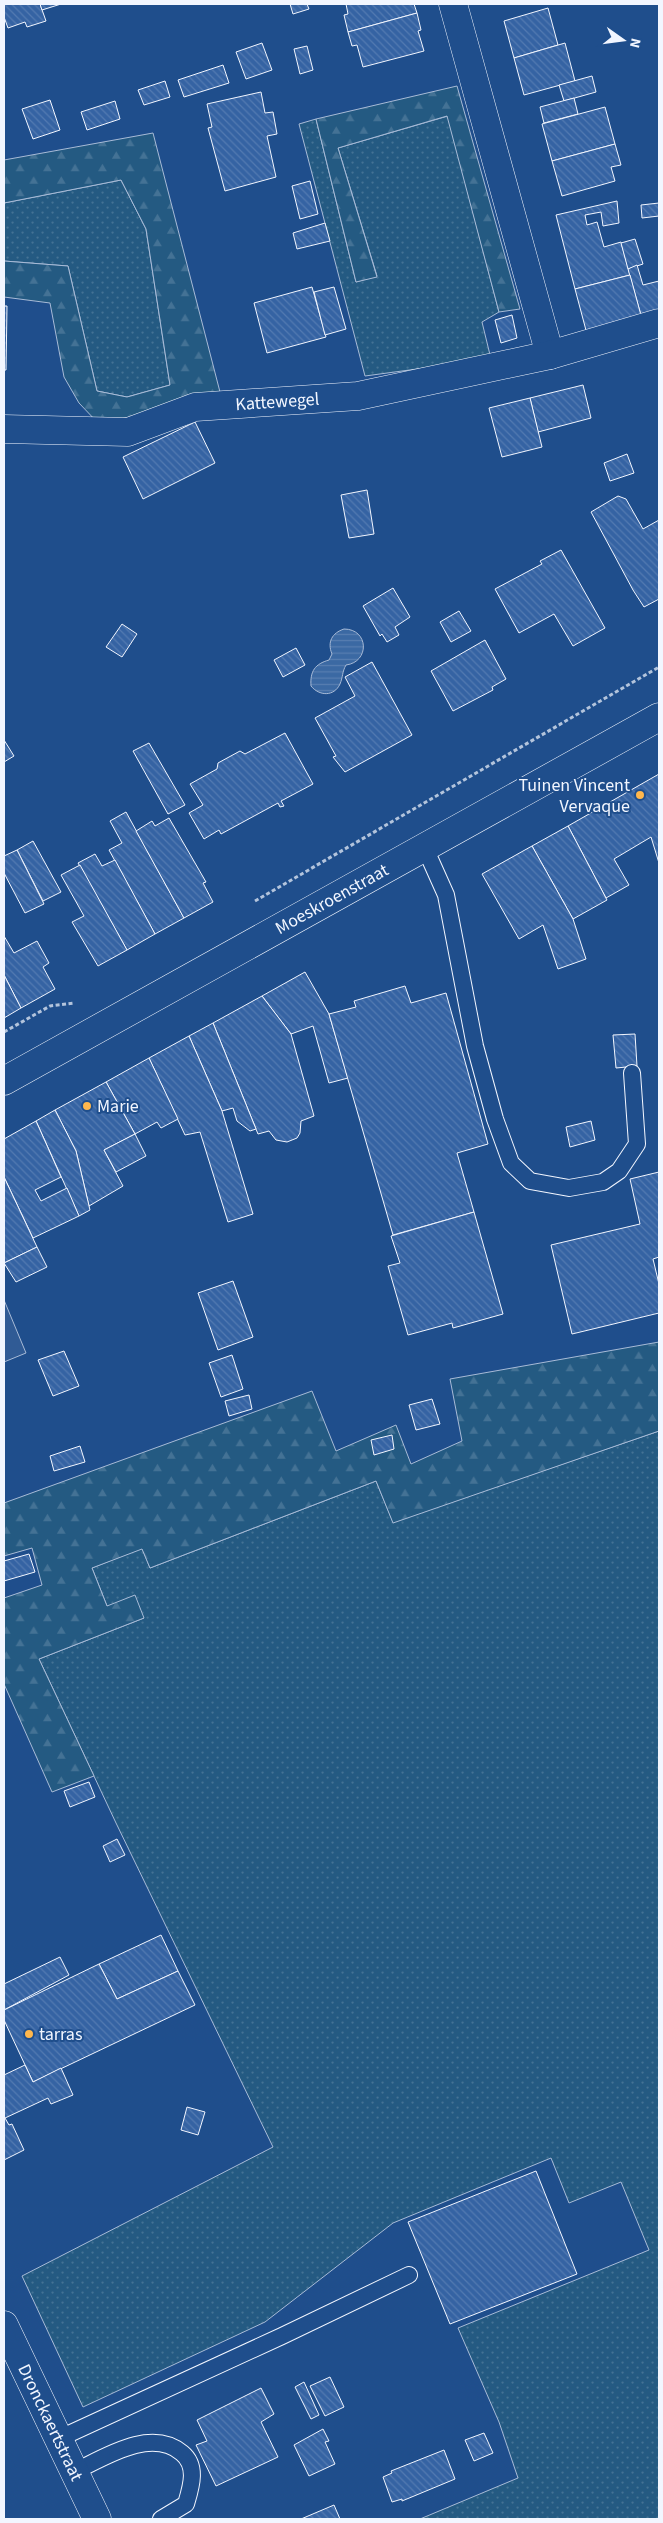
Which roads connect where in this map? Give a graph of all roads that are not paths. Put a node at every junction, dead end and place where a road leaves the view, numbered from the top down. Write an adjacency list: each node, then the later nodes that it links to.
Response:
1 (453, 4): 3 (street)
2 (659, 323): 3 (street, Kattewegel)
3 (550, 355): 4 (street, Kattewegel)
4 (4, 428)
5 (659, 716): 6 (street, Moeskroenstraat)
6 (425, 848): 7 (lane); 8 (street, Moeskroenstraat)
7 (632, 1073)
8 (4, 1081)
9 (409, 2275): 11 (lane)
10 (4, 2325): 11 (street, Dronckaertstraat)
11 (58, 2439): 12 (street, Dronckaertstraat)
12 (74, 2472): 13 (street, Dronckaertstraat); 14 (lane)
13 (97, 2519)
14 (161, 2519)

